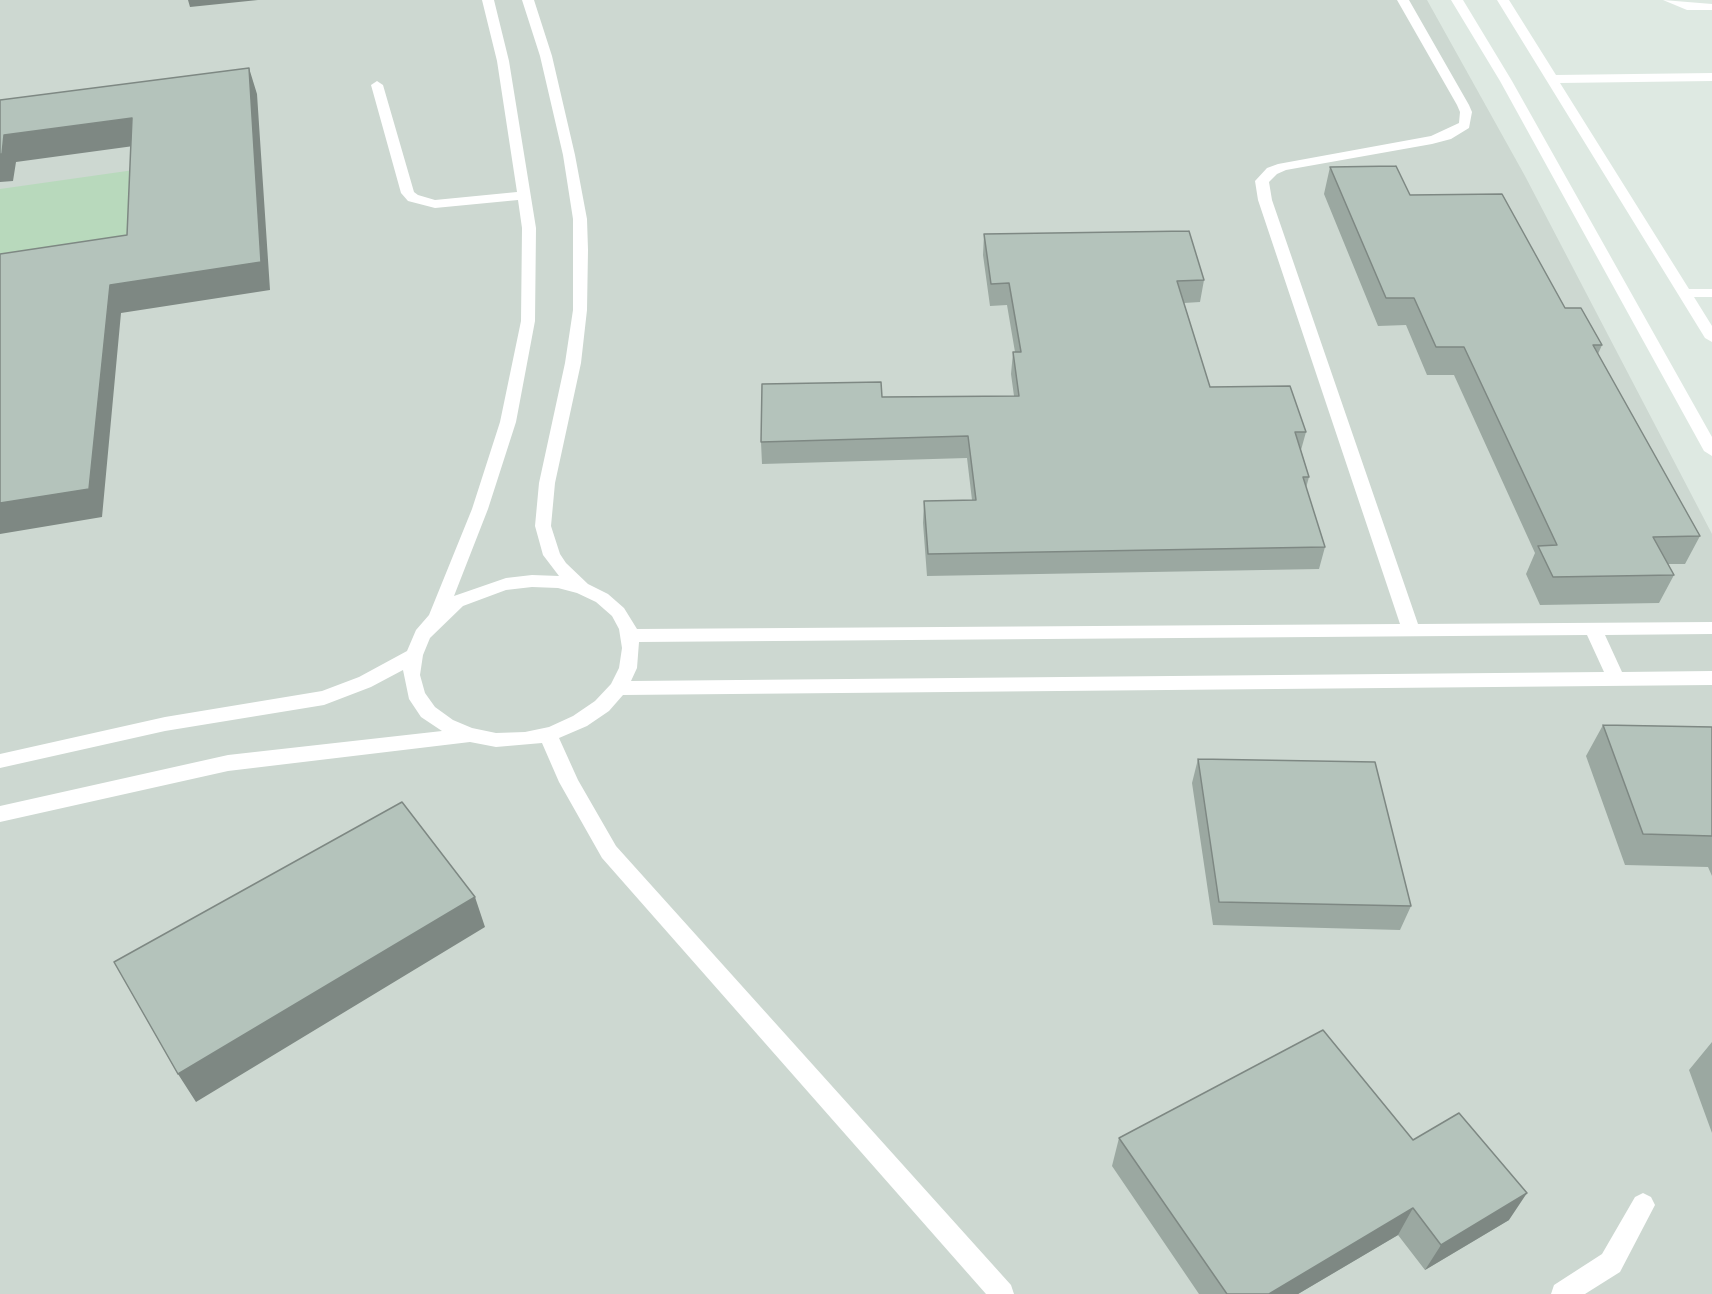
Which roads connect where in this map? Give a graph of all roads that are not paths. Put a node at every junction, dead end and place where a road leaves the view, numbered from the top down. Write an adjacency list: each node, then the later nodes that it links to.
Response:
1 (488, 0): 11 (street)
2 (528, 0): 16 (street)
3 (1403, 0): 19 (street)
4 (1457, 0): 15 (street)
5 (1503, 0): 9 (street)
6 (1669, 0): 7 (street)
7 (1712, 7)
8 (1712, 77): 9 (street)
9 (1552, 79): 12 (street)
10 (377, 85): 11 (street)
11 (524, 195): 17 (street)
12 (1684, 293): 13 (street); 14 (street)
13 (1712, 293)
14 (1712, 338)
15 (1712, 451)
16 (582, 588): 17 (street); 21 (street)
17 (438, 618): 22 (street)
18 (1712, 628): 20 (street)
19 (1411, 629): 20 (street); 21 (street)
20 (1593, 629): 24 (street)
21 (629, 636): 25 (street)
22 (414, 655): 27 (street); 28 (street)
23 (1712, 678): 24 (street)
24 (1616, 679): 25 (street)
25 (618, 688): 26 (street)
26 (548, 734): 27 (street); 31 (street)
27 (469, 735): 29 (street)
28 (0, 762)
29 (0, 814)
30 (1643, 1205): 32 (street)
31 (1002, 1294)
32 (1563, 1294)

